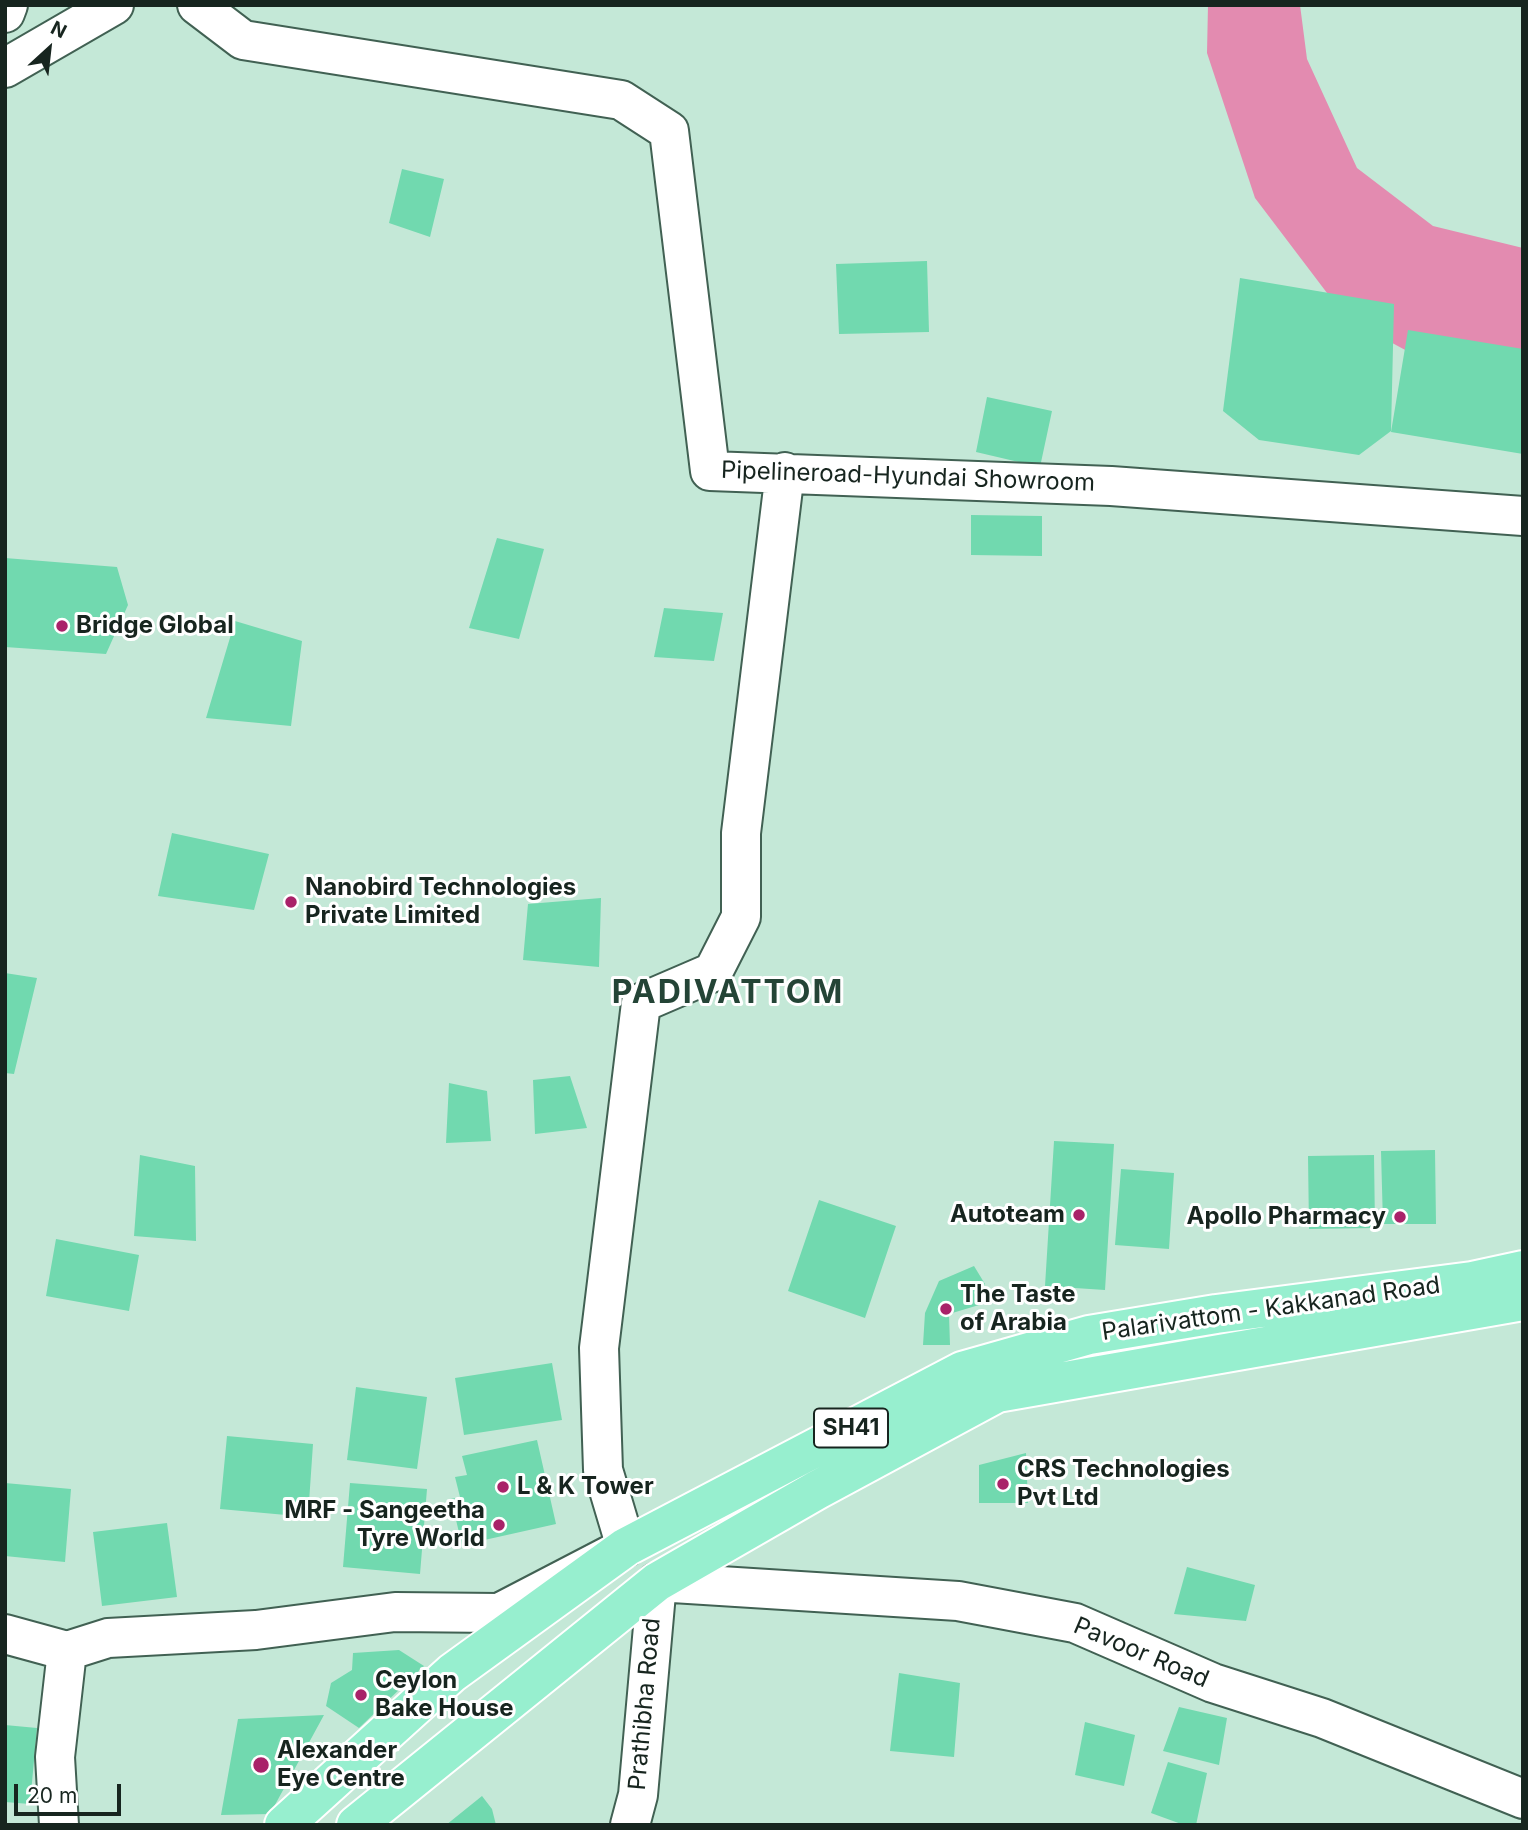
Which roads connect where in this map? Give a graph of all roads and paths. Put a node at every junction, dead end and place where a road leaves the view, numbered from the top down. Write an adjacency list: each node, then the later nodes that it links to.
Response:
1 (8, 5): 4 (street)
2 (114, 5): 5 (street)
3 (197, 5): 6 (street, Pipelineroad-Hyundai Showroom)
4 (5, 13)
5 (5, 68)
6 (785, 472): 7 (street, Pipelineroad-Hyundai Showroom); 10 (street)
7 (1523, 516)
8 (1523, 1270): 10 (main road, Palarivattom - Kakkanad Road / SH41)
9 (1523, 1301): 11 (main road, Palarivattom - Kakkanad Road)
10 (626, 1547): 13 (street); 15 (main road, Palarivattom - Kakkanad Road / SH41)
11 (657, 1582): 14 (street, Pavoor Road); 17 (main road, Palarivattom - Kakkanad Road); 18 (street, Prathibha Road)
12 (5, 1634): 13 (street)
13 (66, 1651): 16 (street)
14 (1523, 1799)
15 (295, 1821)
16 (59, 1825)
17 (356, 1825)
18 (630, 1825)

